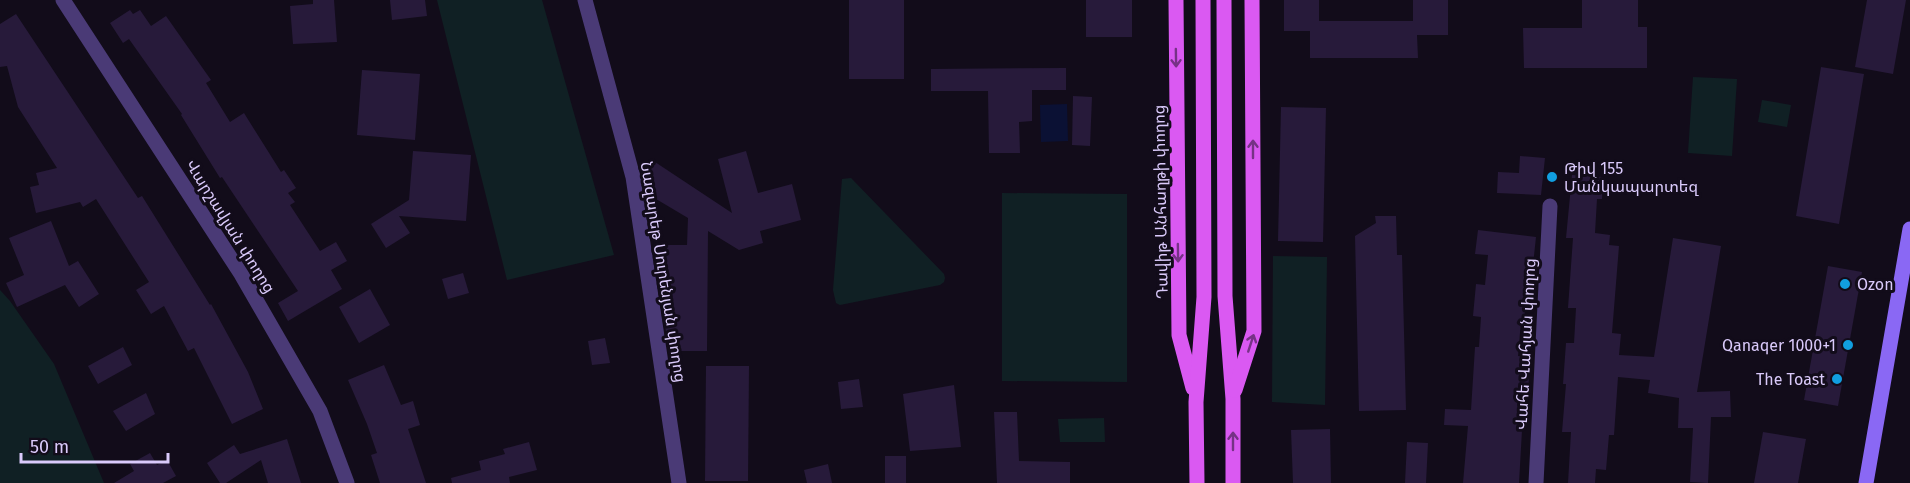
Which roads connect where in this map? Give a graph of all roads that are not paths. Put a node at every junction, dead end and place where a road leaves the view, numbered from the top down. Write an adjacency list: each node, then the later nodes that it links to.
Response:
1 (63, 0): 12 (street, Վարշավյան փողոց)
2 (585, 0): 13 (street, Նազարեթ Սուրենյան փողոց)
3 (1176, 0): 11 (main road, Դավիթ Անհաղթի փողոց, one-way to 11)
4 (1203, 0): 11 (main road, Դավիթ Անհաղթի փողոց)
5 (1224, 0): 10 (main road)
6 (1252, 0): 10 (main road, one-way to 6)
7 (1550, 206): 16 (street, Վահե Վահյան փողոց)
8 (1910, 229): 17 (street)
9 (1910, 289): 18 (street)
10 (1233, 399): 15 (main road, one-way to 10)
11 (1196, 402): 14 (main road, Դավիթ Անհաղթի փողոց)
12 (347, 483)
13 (679, 483)
14 (1197, 483)
15 (1233, 483)
16 (1536, 483)
17 (1866, 483)
18 (1876, 483)

